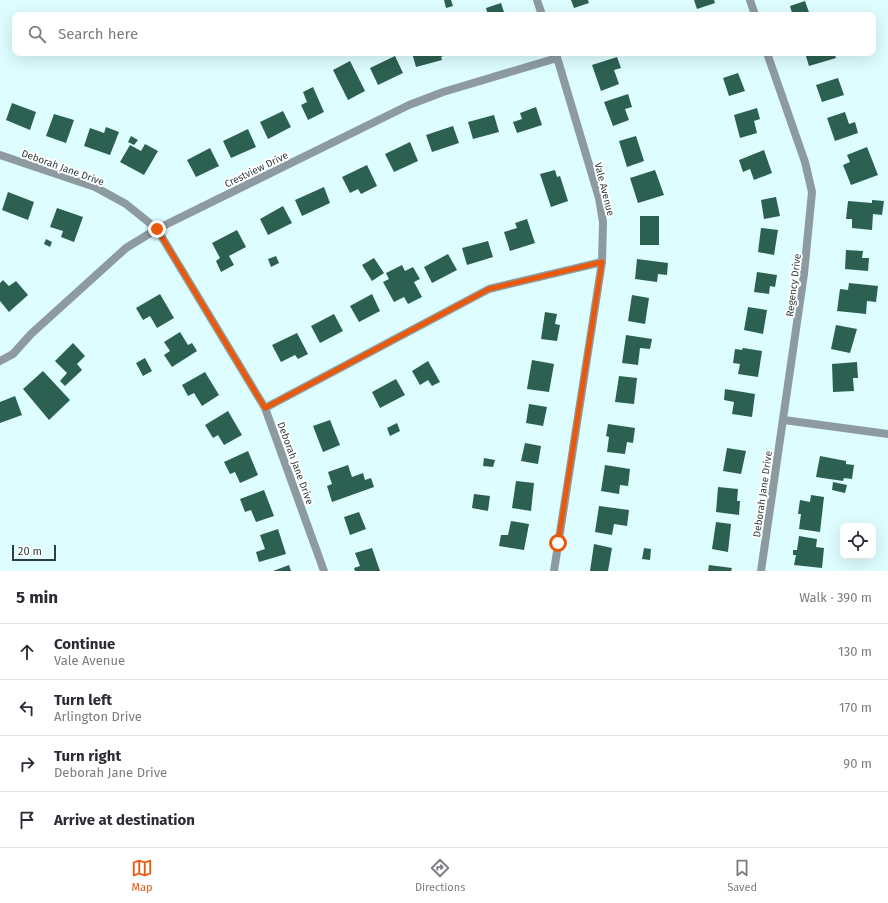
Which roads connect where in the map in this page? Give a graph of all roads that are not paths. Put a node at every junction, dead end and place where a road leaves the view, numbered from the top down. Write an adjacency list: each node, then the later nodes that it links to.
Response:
1 (537, 0): 3 (street)
2 (750, 0): 4 (street)
3 (541, 12)
4 (754, 12)
5 (556, 56): 8 (street, Crestview Drive); 9 (street, Vale Avenue)
6 (768, 56): 12 (street, Regency Drive)
7 (0, 155): 8 (street, Deborah Jane Drive)
8 (157, 229): 10 (street, Crestview Drive); 11 (street, Deborah Jane Drive)
9 (602, 262): 11 (street); 15 (street, Vale Avenue)
10 (0, 361)
11 (265, 408): 14 (street, Deborah Jane Drive)
12 (784, 420): 13 (street); 16 (street, Deborah Jane Drive)
13 (888, 434)
14 (324, 571)
15 (554, 571)
16 (761, 571)

